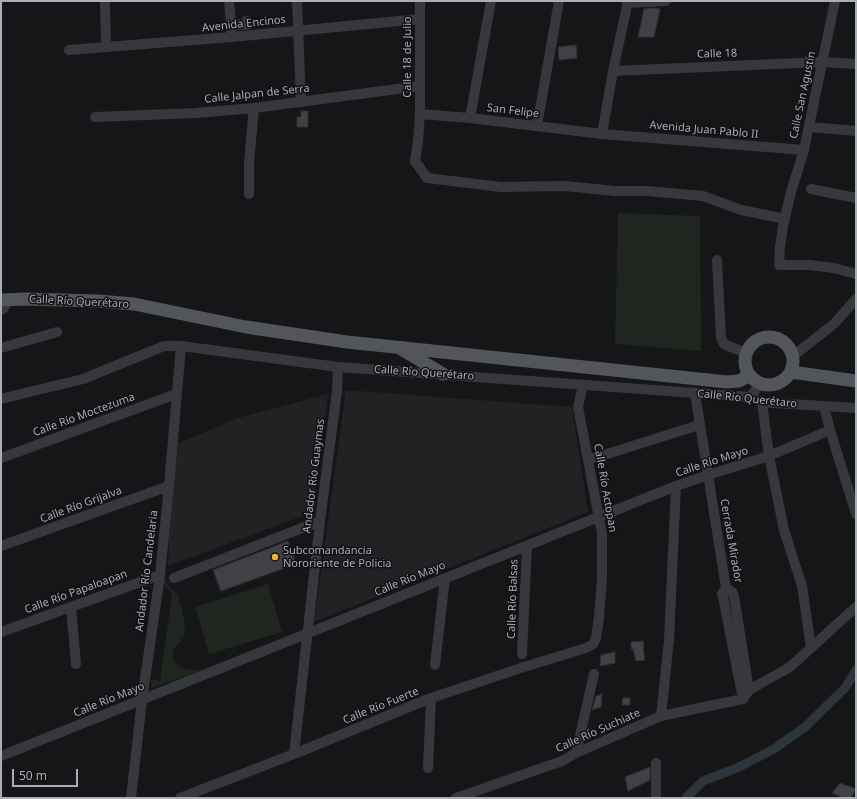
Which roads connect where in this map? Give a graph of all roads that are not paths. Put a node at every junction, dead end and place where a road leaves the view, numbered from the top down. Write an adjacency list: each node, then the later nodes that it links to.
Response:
1 (105, 1): 13 (street)
2 (229, 1): 12 (street)
3 (297, 1): 11 (street)
4 (420, 1): 10 (street, Calle 18 de Julio)
5 (491, 1): 23 (street)
6 (559, 1): 24 (street)
7 (666, 1): 9 (street)
8 (835, 1): 15 (street, Calle San Agustín)
9 (628, 2): 17 (street)
10 (420, 19): 11 (street, Avenida Encinos); 18 (street, Calle 18 de Julio)
11 (299, 30): 12 (street, Avenida Encinos); 19 (street)
12 (232, 37): 13 (street, Avenida Encinos)
13 (106, 48): 14 (street, Avenida Encinos)
14 (69, 50)
15 (822, 62): 16 (street, Calle 18); 17 (street, Calle 18); 25 (street, Calle San Agustín)
16 (856, 64)
17 (613, 71): 27 (street)
18 (420, 86): 19 (street, Calle Jalpan de Serra); 21 (street, Calle 18 de Julio)
19 (301, 102): 20 (street, Calle Jalpan de Serra)
20 (254, 108): 22 (street, Calle Jalpan de Serra); 30 (street)
21 (420, 114): 23 (street, San Felipe); 32 (street, Calle 18 de Julio)
22 (95, 117)
23 (470, 118): 24 (street, San Felipe)
24 (537, 126): 27 (street, San Felipe)
25 (809, 127): 26 (street); 28 (street, Calle San Agustín)
26 (856, 131)
27 (602, 134): 28 (street, Avenida Juan Pablo II)
28 (804, 150): 32 (street, Calle San Agustín)
29 (811, 189): 31 (street)
30 (249, 194)
31 (856, 198)
32 (785, 220): 34 (street, Calle San Agustín)
33 (717, 260): 41 (street)
34 (856, 274)
35 (856, 299): 42 (street)
36 (4, 303): 40 (main road, Calle Río Querétaro)
37 (57, 332): 39 (street)
38 (180, 346): 43 (street, Calle Río Querétaro); 51 (street, Andador Río Candelaria); 53 (street, Calle Río Querétaro)
39 (1, 348)
40 (400, 348): 45 (main road); 46 (main road, Calle Río Querétaro)
41 (746, 353): 42 (main road); 46 (main road)
42 (794, 356): 44 (main road)
43 (338, 367): 45 (street, Calle Río Querétaro); 67 (street, Andador Río Guaymas)
44 (791, 372): 47 (main road); 48 (main road)
45 (444, 374): 49 (street, Calle Río Querétaro)
46 (750, 375): 48 (main road)
47 (856, 381)
48 (761, 384): 52 (street)
49 (583, 385): 50 (street, Calle Río Querétaro); 61 (street, Calle Río Actopan)
50 (695, 393): 52 (street, Calle Río Querétaro); 57 (street, Cerrada Mirador)
51 (176, 394): 60 (street, Calle Río Moctezuma); 63 (street, Andador Río Candelaria)
52 (750, 397): 54 (street, Calle Río Querétaro)
53 (1, 399)
54 (762, 402): 55 (street, Calle Río Querétaro); 59 (street)
55 (824, 406): 56 (street, Calle Río Querétaro); 58 (street)
56 (856, 408)
57 (699, 425): 61 (street); 62 (street, Cerrada Mirador)
58 (830, 430): 59 (street, Calle Río Mayo); 65 (street)
59 (768, 456): 62 (street, Calle Río Mayo); 78 (street)
60 (1, 458)
61 (588, 460): 66 (street, Calle Río Actopan)
62 (708, 475): 64 (street, Calle Río Mayo); 83 (street, Cerrada Mirador)
63 (169, 486): 68 (street, Calle Río Grijalva); 70 (street, Andador Río Candelaria)
64 (676, 486): 66 (street, Calle Río Mayo); 86 (street)
65 (856, 514)
66 (599, 517): 69 (street, Calle Río Mayo); 77 (street, Calle Río Actopan)
67 (320, 521): 71 (street); 76 (street, Andador Río Guaymas)
68 (1, 546)
69 (527, 546): 72 (street, Calle Río Mayo); 79 (street, Calle Río Balsas)
70 (160, 575): 73 (street, Calle Río Papaloapan); 85 (street, Andador Río Candelaria)
71 (174, 578)
72 (445, 578): 76 (street, Calle Río Mayo); 81 (street)
73 (71, 607): 75 (street, Calle Río Papaloapan); 80 (street)
74 (856, 607): 78 (street, Calle Río Suchiate)
75 (1, 632)
76 (307, 633): 85 (street, Calle Río Mayo); 88 (street, Andador Río Guaymas)
77 (593, 644): 84 (street, Calle Río Fuerte)
78 (811, 647): 83 (street, Calle Río Suchiate)
79 (522, 654)
80 (76, 664)
81 (435, 665)
82 (594, 674): 87 (street)
83 (746, 694): 86 (street, Calle Río Suchiate)
84 (431, 698): 88 (street, Calle Río Fuerte); 91 (street)
85 (142, 700): 89 (street, Calle Río Mayo); 92 (street, Andador Río Candelaria)
86 (661, 716): 87 (street, Calle Río Suchiate)
87 (576, 753): 94 (street, Calle Río Suchiate)
88 (294, 754): 93 (street, Calle Río Fuerte)
89 (1, 756)
90 (656, 763): 95 (street)
91 (428, 768)
92 (131, 798)
93 (180, 798)
94 (456, 798)
95 (656, 798)

